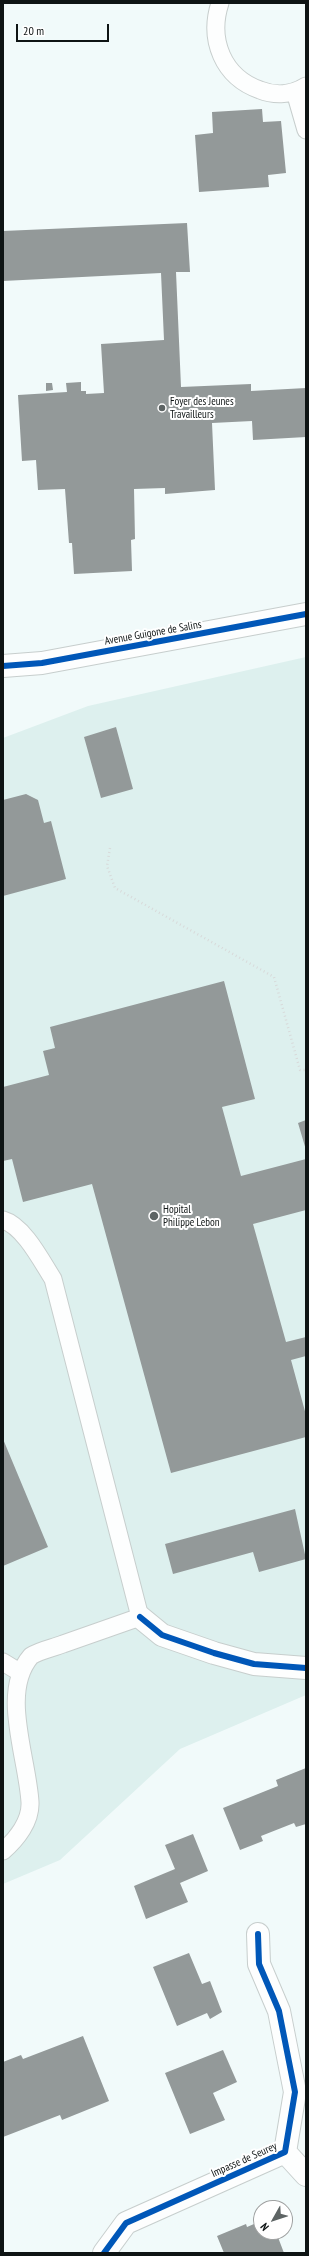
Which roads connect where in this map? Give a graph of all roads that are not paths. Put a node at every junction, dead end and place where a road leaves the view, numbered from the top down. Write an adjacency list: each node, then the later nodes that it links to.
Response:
1 (220, 3): 2 (lane)
2 (301, 89): 3 (lane)
3 (306, 130)
4 (306, 614): 5 (street, Avenue Guigone de Salins)
5 (3, 666)
6 (3, 1220): 7 (lane)
7 (140, 1618): 8 (lane); 9 (street)
8 (9, 1666): 10 (lane)
9 (306, 1668)
10 (3, 1851)
11 (258, 1934): 12 (street, Impasse de Seurey)
12 (285, 2152): 13 (street); 14 (street, Impasse de Seurey)
13 (306, 2174)
14 (104, 2253)

